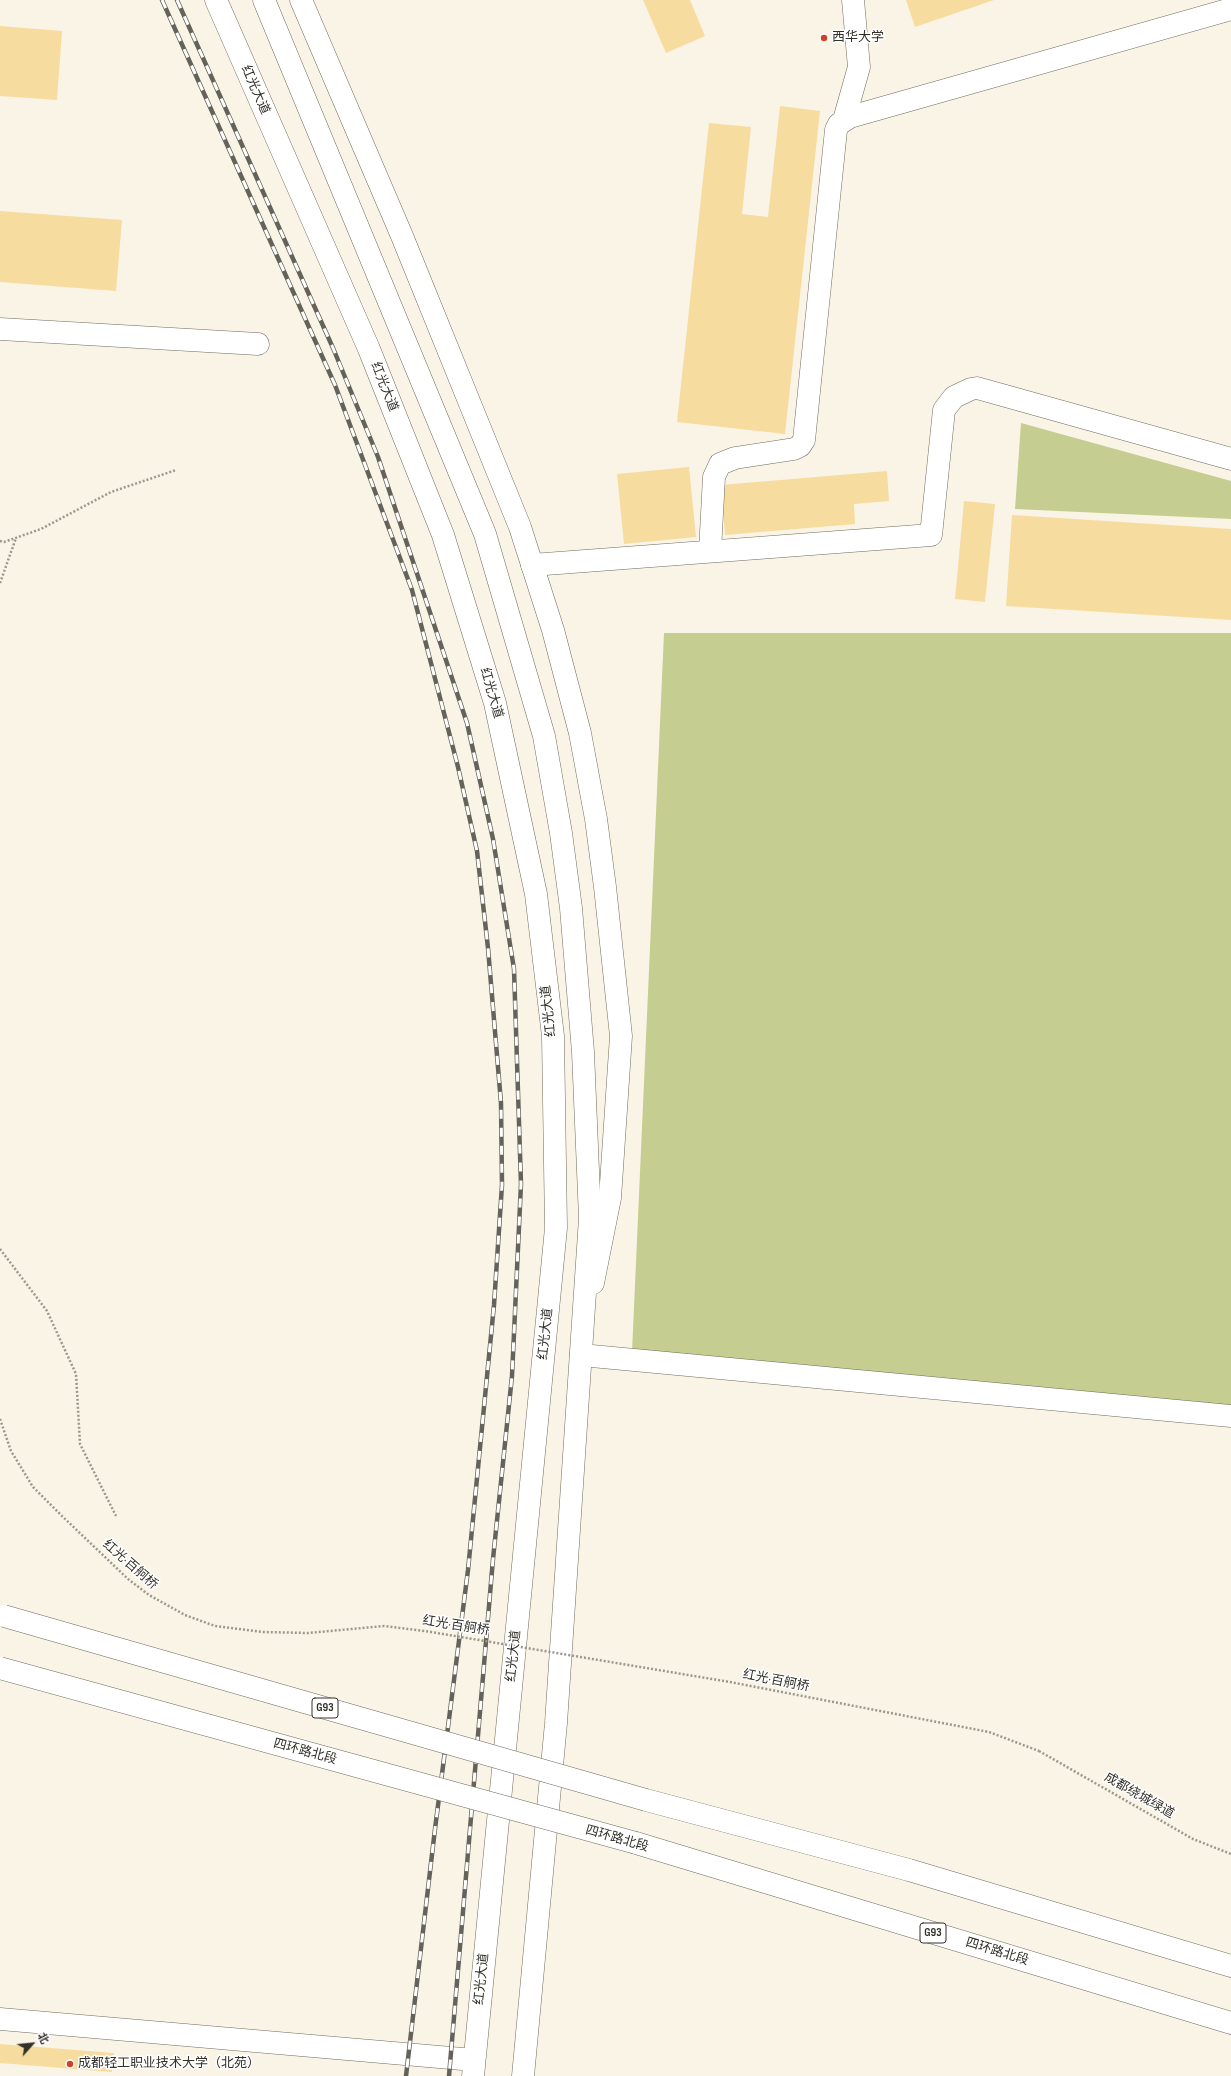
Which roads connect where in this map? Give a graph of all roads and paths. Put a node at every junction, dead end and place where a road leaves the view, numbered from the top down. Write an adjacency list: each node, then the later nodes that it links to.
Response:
1 (216, 0): 29 (main road, 红光大道)
2 (264, 0): 17 (main road)
3 (301, 0): 14 (main road)
4 (853, 0): 6 (main road)
5 (1231, 9): 6 (main road)
6 (844, 120): 13 (main road)
7 (0, 329): 8 (main road)
8 (258, 344)
9 (1231, 460): 13 (main road)
10 (176, 470): 11 (path)
11 (16, 538): 12 (path); 15 (path)
12 (0, 541)
13 (710, 552): 14 (main road)
14 (532, 565): 17 (main road)
15 (0, 583)
16 (0, 1248): 21 (path)
17 (582, 1333): 18 (main road)
18 (581, 1355): 19 (main road); 30 (main road)
19 (1231, 1416)
20 (0, 1419): 24 (path, 红光·百舸桥, bridge)
21 (116, 1516)
22 (2, 1616): 26 (main road, G93, bridge)
23 (0, 1668): 28 (main road, 四环路北段 / G93, bridge)
24 (1039, 1751): 25 (path, 成都绕城绿道)
25 (1231, 1854)
26 (1231, 1966)
27 (0, 2019): 29 (main road)
28 (1231, 2023)
29 (473, 2068)
30 (523, 2076)

